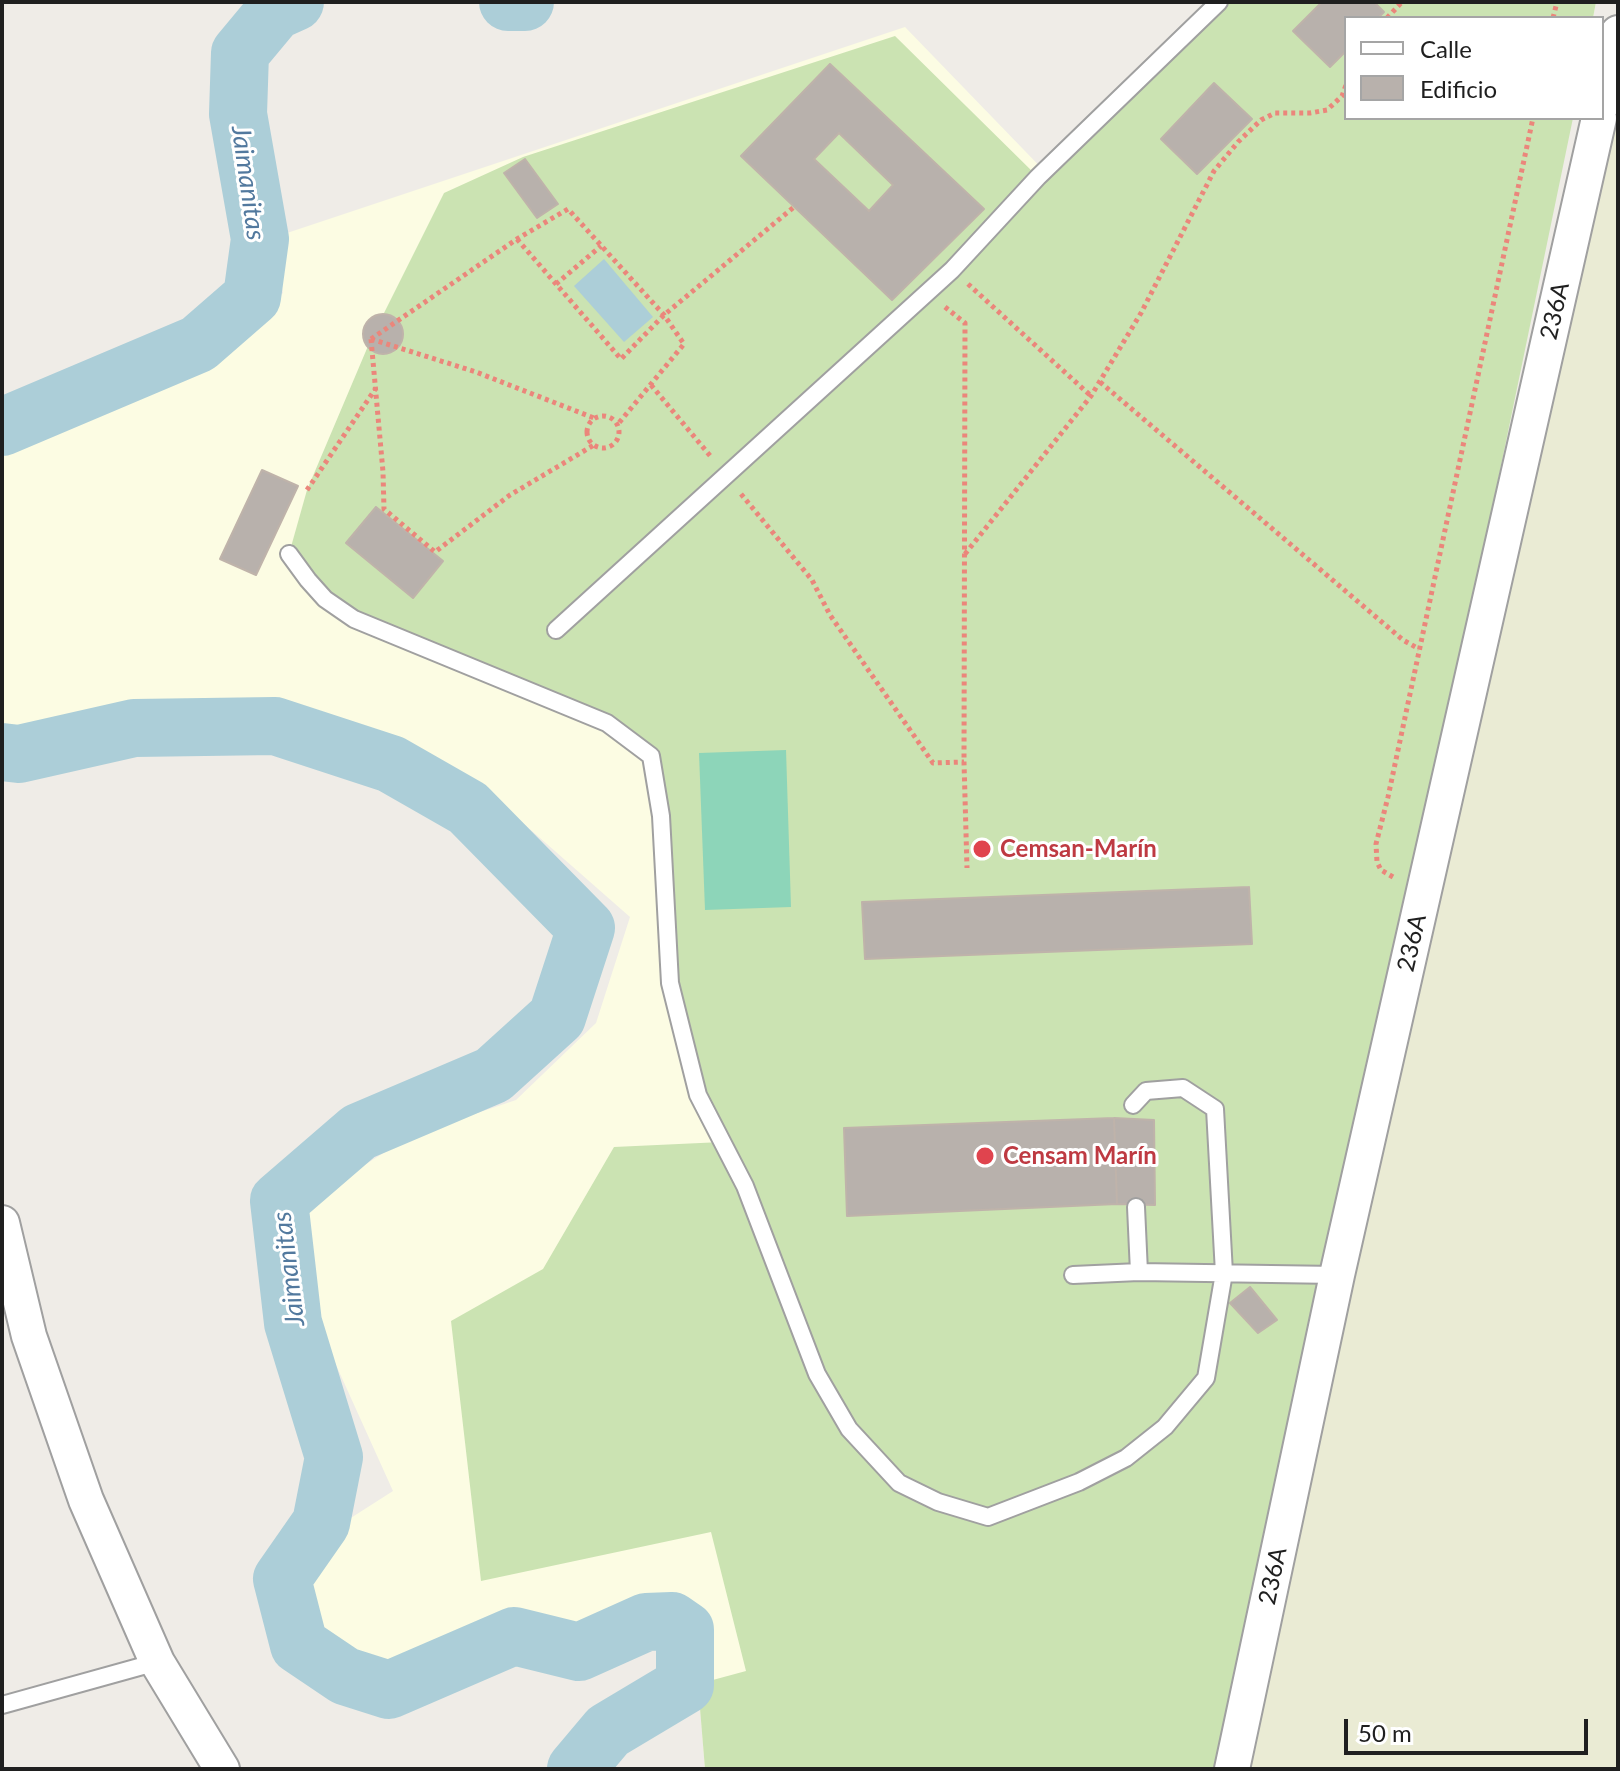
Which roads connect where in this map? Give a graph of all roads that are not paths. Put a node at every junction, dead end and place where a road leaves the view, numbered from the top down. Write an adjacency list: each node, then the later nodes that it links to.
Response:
1 (1219, 2): 6 (lane)
2 (1618, 33): 3 (street)
3 (1604, 95)
4 (1599, 120): 13 (street, 236A)
5 (289, 554): 11 (lane)
6 (556, 630)
7 (1133, 1105): 11 (lane)
8 (1136, 1207): 10 (lane)
9 (2, 1223): 14 (street)
10 (1139, 1272): 11 (lane); 12 (lane)
11 (1224, 1273): 13 (lane)
12 (1073, 1275)
13 (1337, 1275): 17 (street, 236A)
14 (157, 1662): 15 (lane); 16 (street)
15 (2, 1705)
16 (222, 1769)
17 (1232, 1769)

